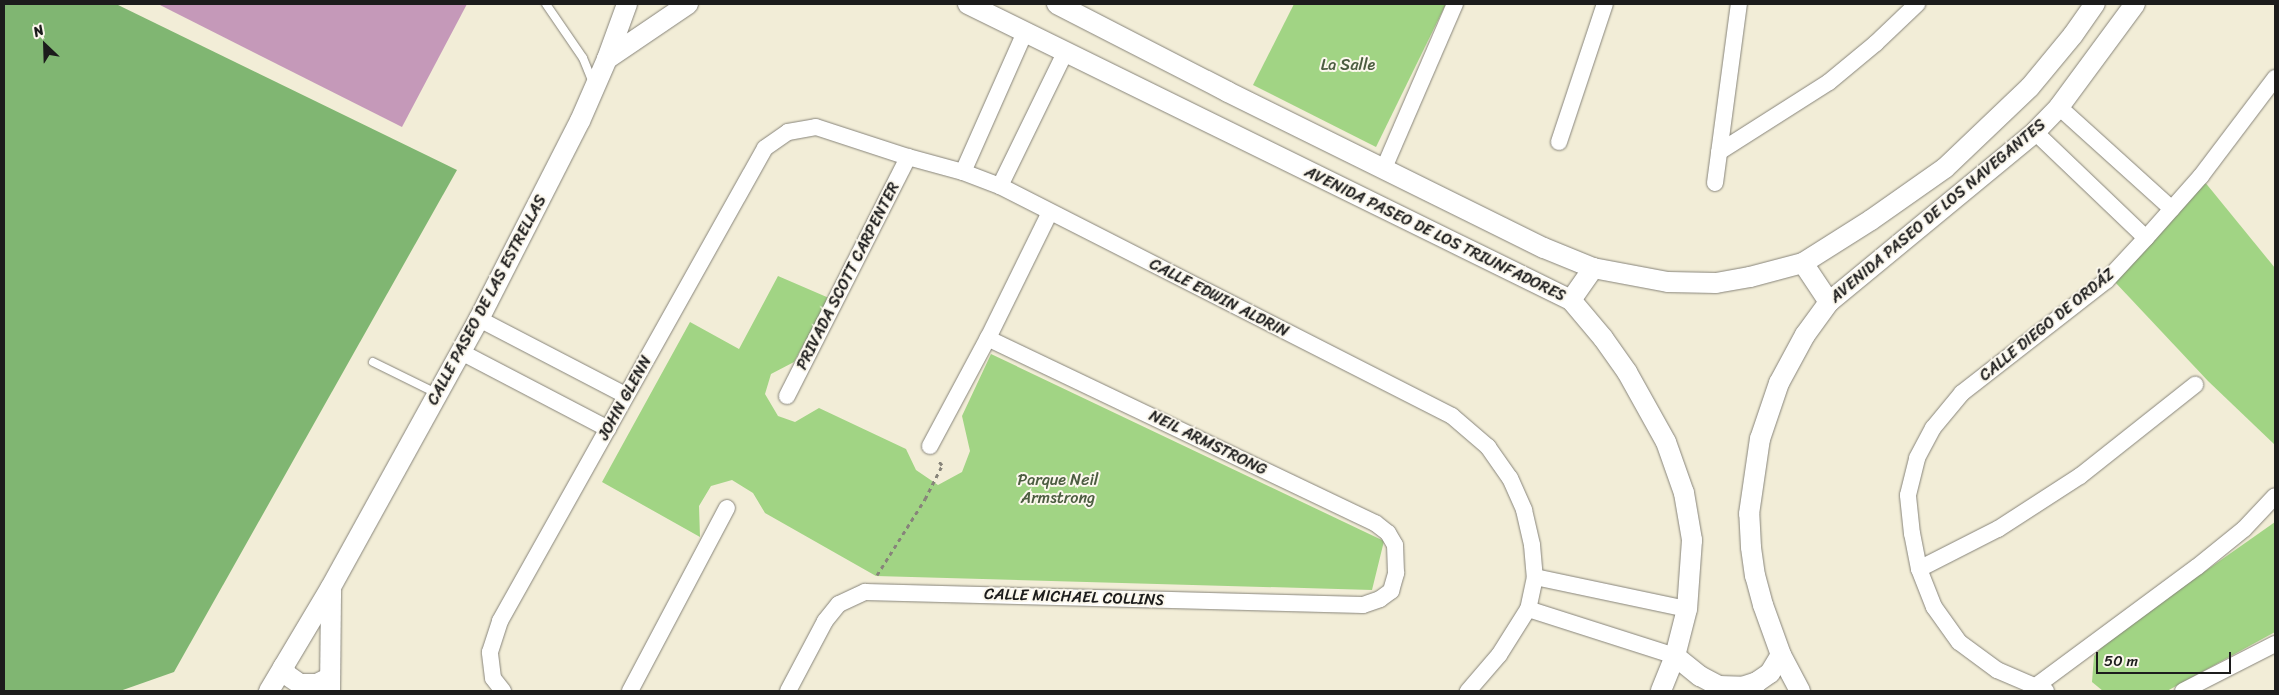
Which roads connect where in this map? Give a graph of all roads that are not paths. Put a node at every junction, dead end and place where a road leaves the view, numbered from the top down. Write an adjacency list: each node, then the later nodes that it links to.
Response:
1 (627, 4): 14 (street, CALLE PASEO DE LAS ESTRELLAS)
2 (688, 4): 14 (street)
3 (1057, 4): 23 (street)
4 (1455, 4): 23 (street)
5 (1605, 4): 20 (street)
6 (1739, 4): 21 (street)
7 (1916, 4): 21 (street)
8 (2095, 4): 30 (street, AVENIDA PASEO DE LOS NAVEGANTES)
9 (2135, 4): 17 (street, AVENIDA PASEO DE LOS NAVEGANTES)
10 (549, 5): 16 (lane)
11 (975, 5): 12 (street, AVENIDA PASEO DE LOS TRIUNFADORES)
12 (1025, 32): 13 (street, AVENIDA PASEO DE LOS TRIUNFADORES); 24 (street)
13 (1065, 52): 26 (street); 32 (street, AVENIDA PASEO DE LOS TRIUNFADORES)
14 (607, 59): 16 (street, CALLE PASEO DE LAS ESTRELLAS)
15 (2275, 78): 27 (street, CALLE DIEGO DE ORDÁZ)
16 (595, 87): 34 (street, CALLE PASEO DE LAS ESTRELLAS)
17 (2059, 107): 19 (street, AVENIDA PASEO DE LOS NAVEGANTES); 27 (street)
18 (788, 132): 22 (street, CALLE EDWIN ALDRIN); 40 (street, JOHN GLENN)
19 (2035, 132): 29 (street); 33 (street, AVENIDA PASEO DE LOS NAVEGANTES)
20 (1559, 142)
21 (1719, 152): 25 (street)
22 (908, 157): 24 (street, CALLE EDWIN ALDRIN); 41 (street, PRIVADA SCOTT CARPENTER)
23 (1384, 168): 31 (street)
24 (962, 172): 26 (street, CALLE EDWIN ALDRIN)
25 (1715, 182)
26 (1000, 186): 28 (street, CALLE EDWIN ALDRIN)
27 (2172, 209): 29 (street, CALLE DIEGO DE ORDÁZ)
28 (1050, 212): 35 (street); 48 (street, CALLE EDWIN ALDRIN)
29 (2146, 238): 46 (street, CALLE DIEGO DE ORDÁZ)
30 (1803, 263): 31 (street); 33 (street)
31 (1593, 268): 32 (street)
32 (1571, 300): 51 (street, AVENIDA PASEO DE LOS TRIUNFADORES)
33 (1829, 302): 53 (street, AVENIDA PASEO DE LOS NAVEGANTES)
34 (479, 319): 36 (street, CALLE PASEO DE LAS ESTRELLAS); 40 (street)
35 (988, 338): 43 (street); 47 (street, NEIL ARMSTRONG)
36 (461, 352): 39 (street, CALLE PASEO DE LAS ESTRELLAS); 42 (street)
37 (373, 362): 39 (lane)
38 (2195, 385): 46 (street)
39 (439, 394): 49 (street, CALLE PASEO DE LAS ESTRELLAS)
40 (625, 395): 42 (street, JOHN GLENN)
41 (787, 396)
42 (608, 429): 57 (street, JOHN GLENN)
43 (930, 446)
44 (2275, 496): 58 (street)
45 (727, 508): 60 (street)
46 (1918, 569): 58 (street, CALLE DIEGO DE ORDÁZ)
47 (1396, 573): 61 (street, CALLE MICHAEL COLLINS)
48 (1535, 577): 50 (street, CALLE EDWIN ALDRIN); 51 (street)
49 (331, 587): 55 (street, CALLE PASEO DE LAS ESTRELLAS); 56 (street, CALLE PASEO DE LAS ESTRELLAS)
50 (1530, 602): 54 (street); 62 (street)
51 (1686, 609): 54 (street, AVENIDA PASEO DE LOS TRIUNFADORES)
52 (2275, 644): 65 (street)
53 (1781, 655): 54 (street); 64 (street, AVENIDA PASEO DE LOS NAVEGANTES)
54 (1675, 656): 63 (street, AVENIDA PASEO DE LOS TRIUNFADORES)
55 (283, 667): 56 (street); 59 (street, CALLE PASEO DE LAS ESTRELLAS)
56 (329, 684)
57 (498, 685)
58 (2041, 689)
59 (270, 691)
60 (630, 691)
61 (788, 691)
62 (1468, 691)
63 (1661, 691)
64 (1800, 691)
65 (2183, 691)

